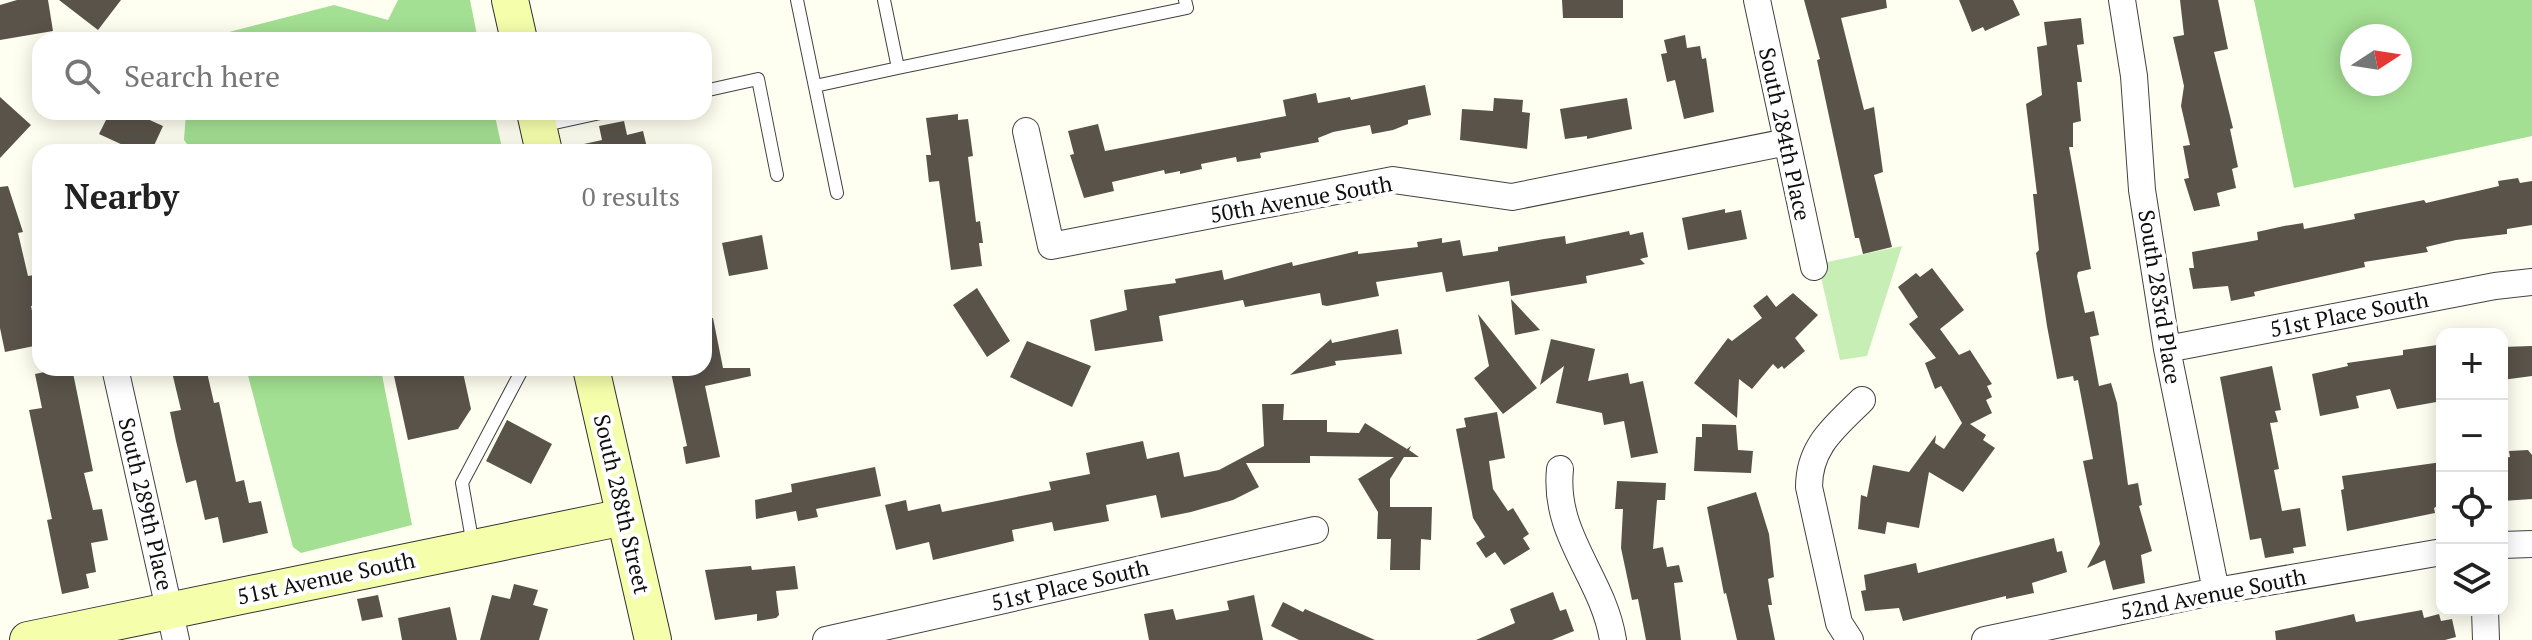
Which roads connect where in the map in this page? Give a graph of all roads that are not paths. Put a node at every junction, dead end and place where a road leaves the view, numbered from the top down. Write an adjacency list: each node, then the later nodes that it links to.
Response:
1 (510, 0): 7 (main road)
2 (797, 0): 9 (lane)
3 (884, 0): 8 (lane)
4 (1185, 0): 8 (lane)
5 (1757, 0): 14 (street, South 284th Place)
6 (2122, 0): 19 (street, South 283rd Place)
7 (517, 32)
8 (898, 68): 9 (lane)
9 (815, 86): 16 (lane)
10 (712, 89): 15 (lane)
11 (576, 120): 12 (lane)
12 (539, 130)
13 (1026, 131): 14 (street, 50th Avenue South)
14 (1787, 142): 17 (street, South 284th Place)
15 (777, 175)
16 (837, 193)
17 (1814, 267)
18 (2532, 282): 19 (street, 51st Place South)
19 (2167, 349): 31 (street, South 283rd Place)
20 (117, 376): 33 (street, South 289th Place)
21 (519, 376): 29 (lane)
22 (593, 376): 25 (main road, South 288th Street)
23 (1862, 400): 38 (street)
24 (1560, 469): 37 (street)
25 (624, 517): 29 (main road, 51st Avenue South); 35 (main road, South 288th Street)
26 (1315, 530): 36 (street, 51st Place South)
27 (2532, 544): 28 (street)
28 (2508, 545)
29 (474, 548): 33 (main road, 51st Avenue South)
30 (2436, 553): 31 (street, 52nd Avenue South)
31 (2216, 591): 39 (street, 52nd Avenue South)
32 (2485, 616): 40 (street)
33 (173, 625): 34 (main road, 51st Avenue South)
34 (28, 640)
35 (653, 640)
36 (826, 640)
37 (1613, 640)
38 (1850, 640)
39 (1987, 640)
40 (2486, 640)

